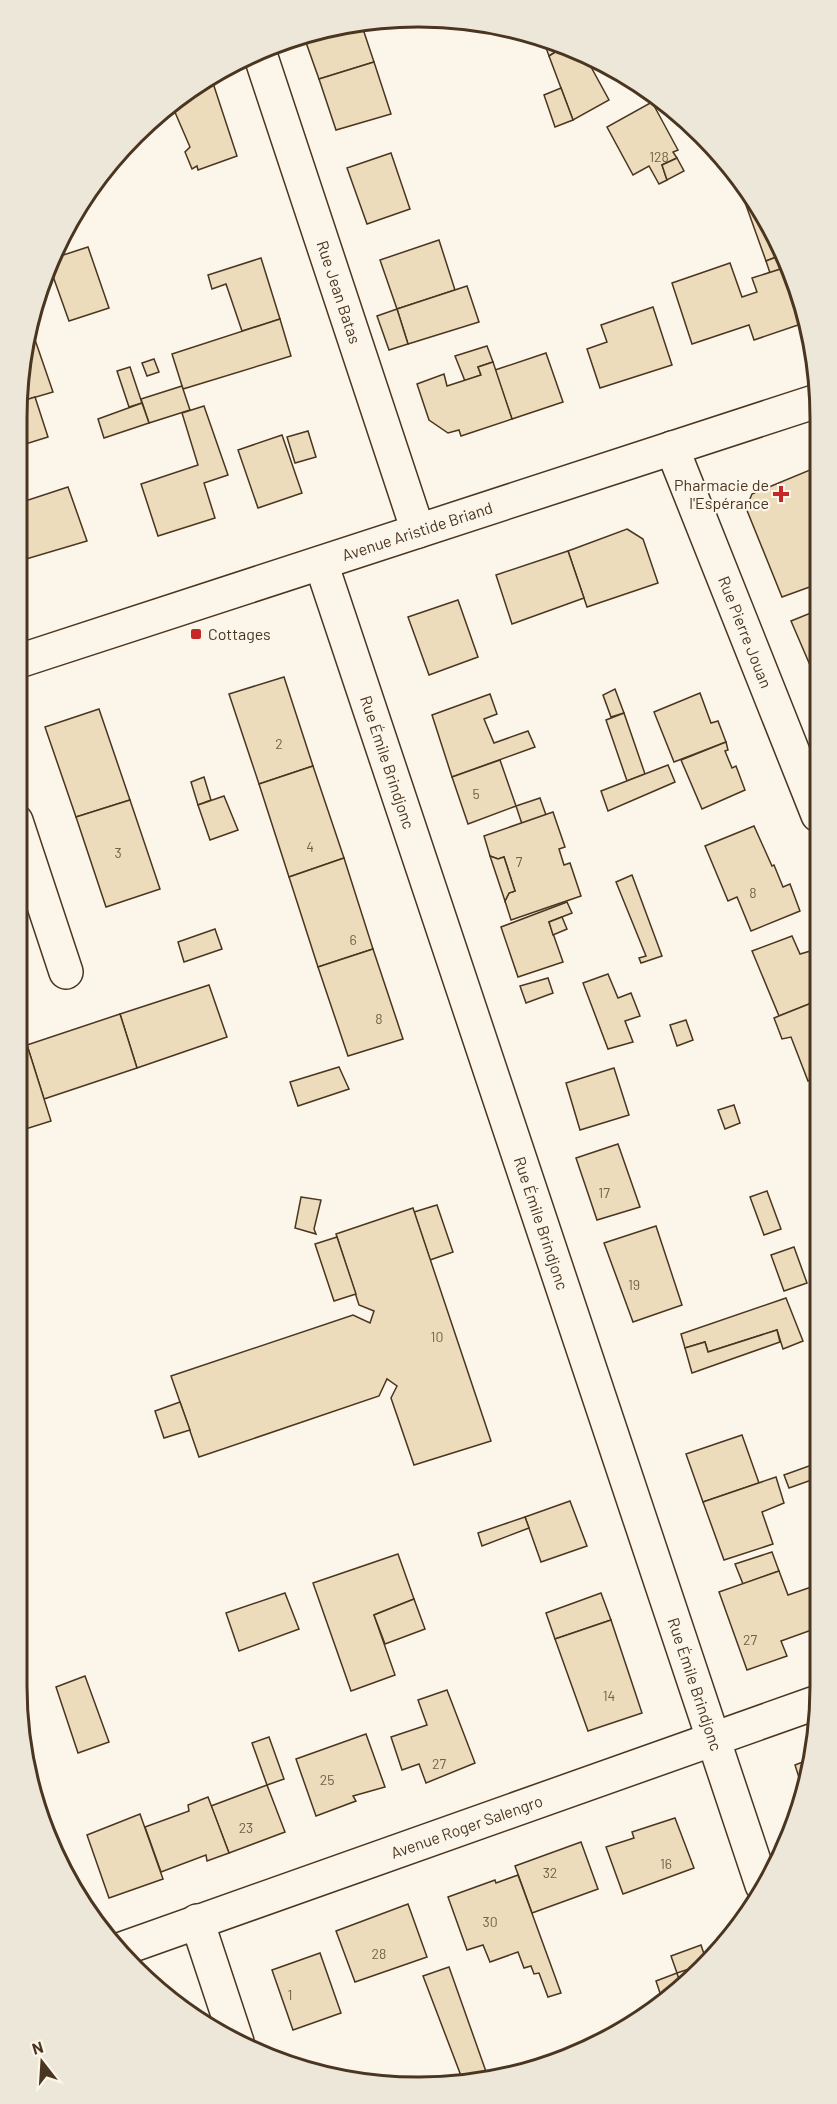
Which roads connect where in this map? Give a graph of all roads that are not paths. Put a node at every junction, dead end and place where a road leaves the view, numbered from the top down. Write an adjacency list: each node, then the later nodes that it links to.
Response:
1 (262, 60): 4 (street, Rue Jean Batas)
2 (809, 403): 3 (street, Avenue Aristide Briand)
3 (672, 448): 4 (street, Avenue Aristide Briand); 7 (street, Rue Pierre Jouan)
4 (418, 531): 5 (street, Avenue Aristide Briand)
5 (321, 563): 6 (street, Avenue Aristide Briand); 11 (street, Rue Émile Brindjonc)
6 (27, 658)
7 (810, 795)
8 (27, 854): 9 (street)
9 (66, 972)
10 (809, 1705): 11 (street, Avenue Roger Salengro)
11 (713, 1740): 12 (street, Rue Émile Brindjonc); 13 (street, Avenue Roger Salengro)
12 (760, 1878)
13 (197, 1921): 14 (street, Avenue Roger Salengro); 15 (street)
14 (126, 1946)
15 (233, 2031)

